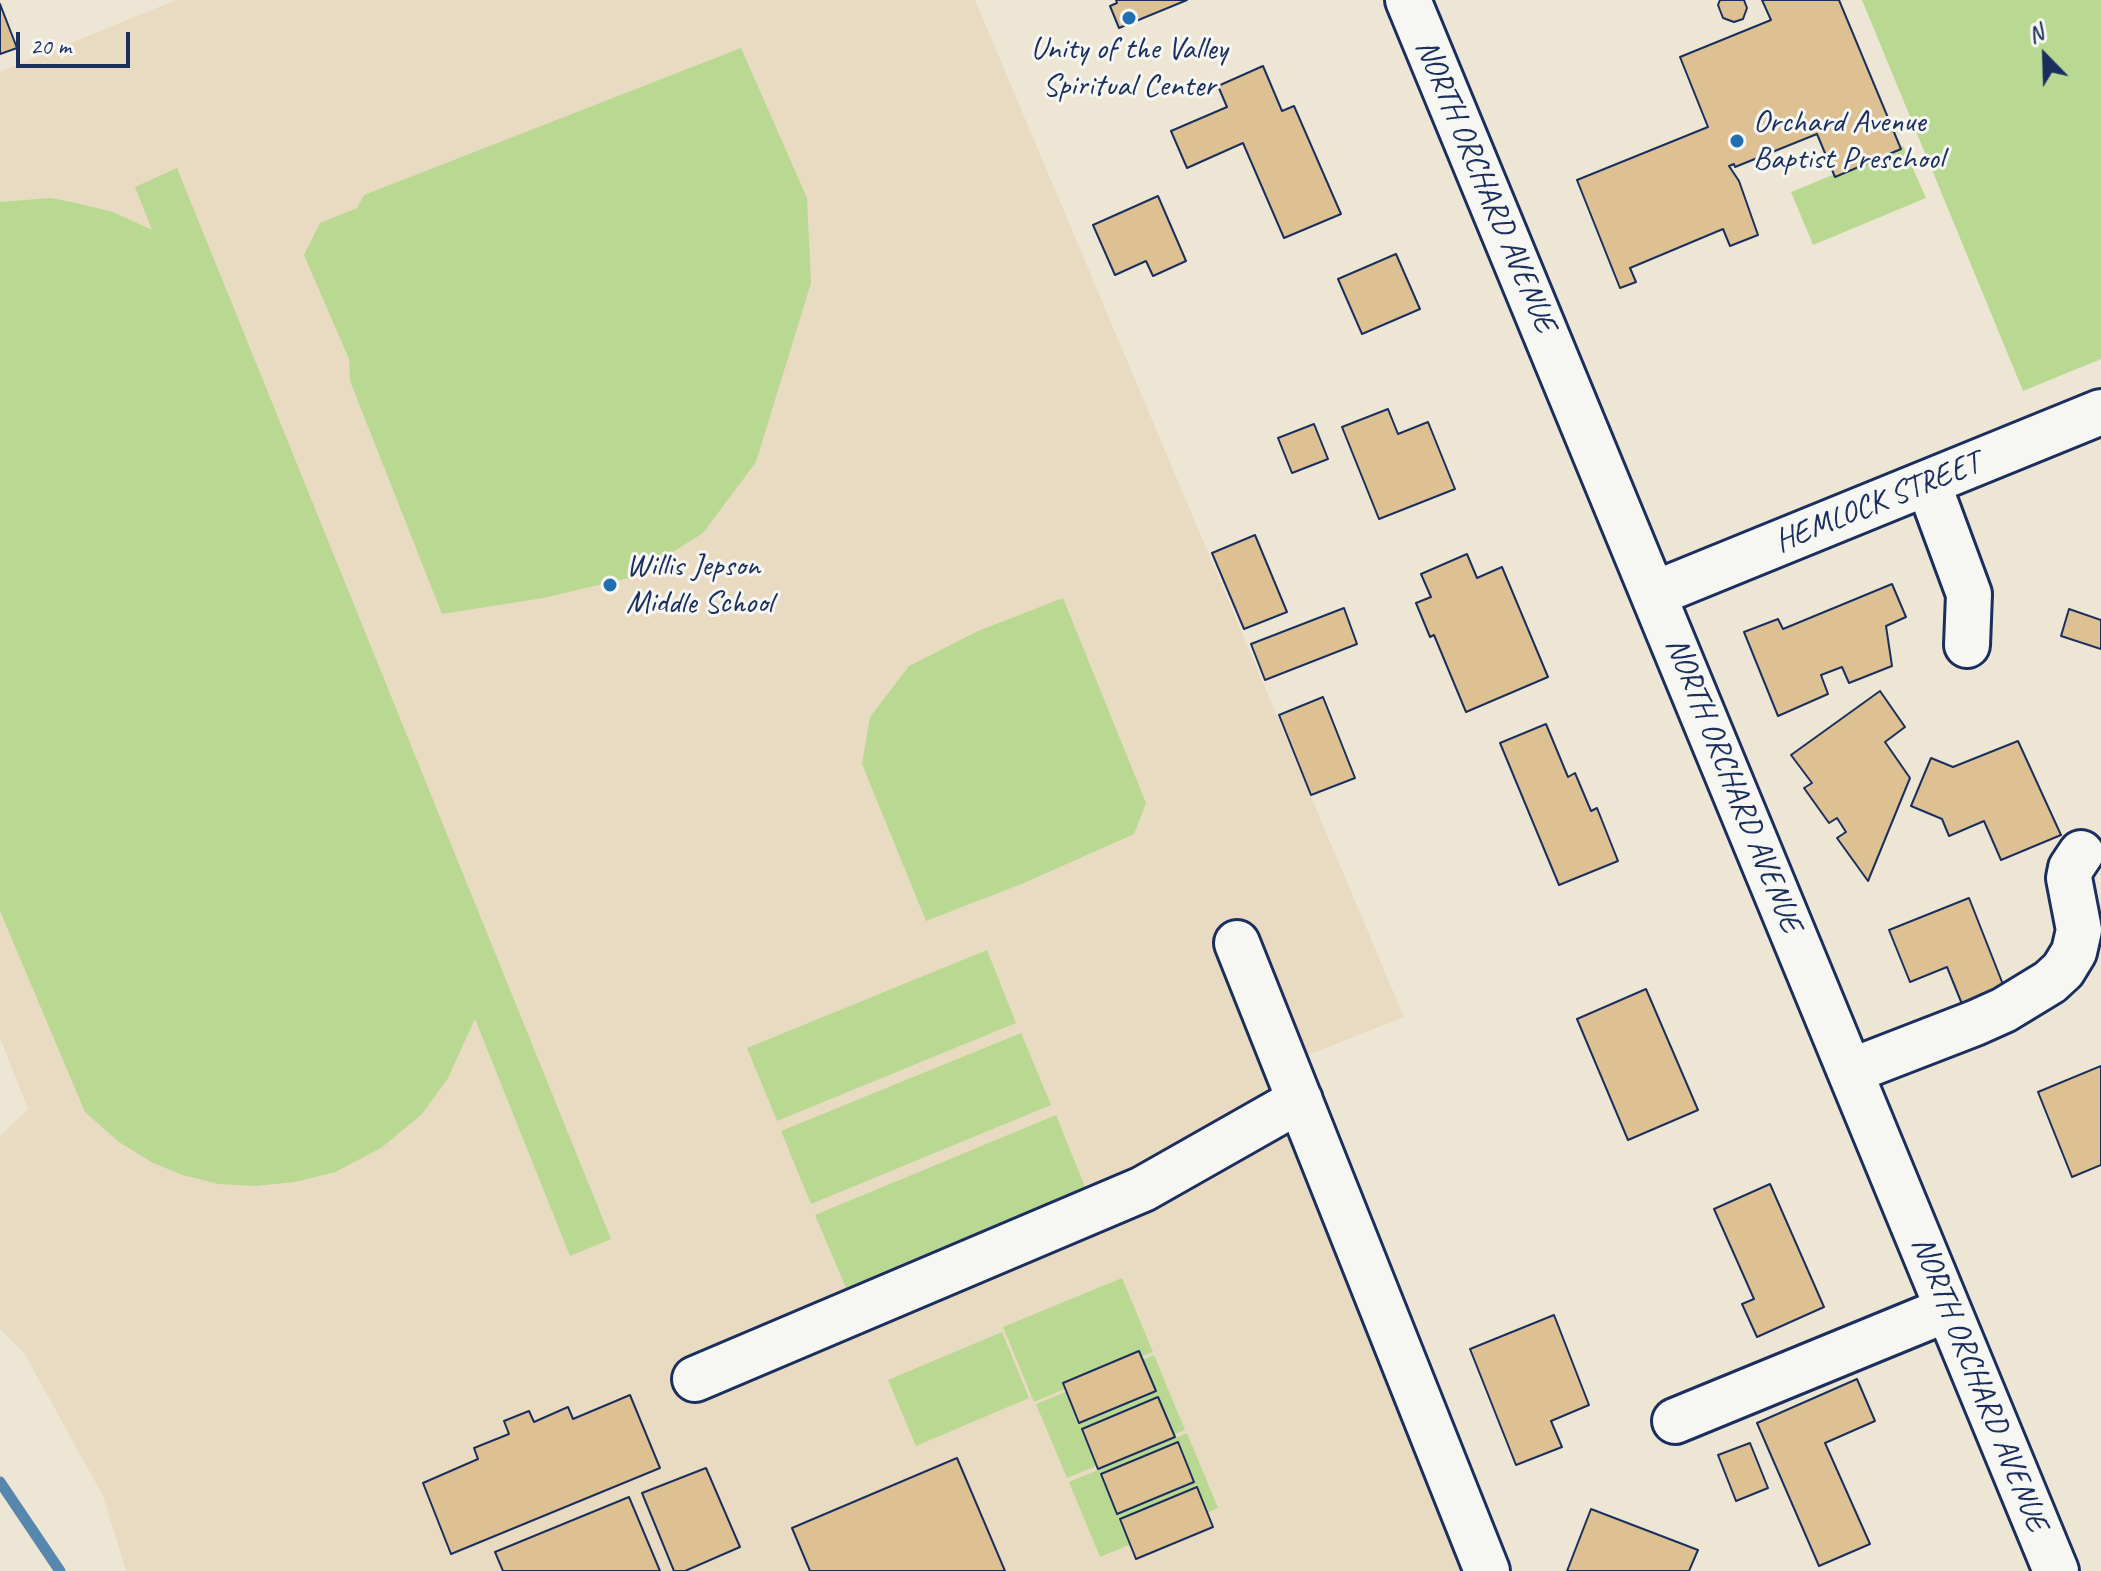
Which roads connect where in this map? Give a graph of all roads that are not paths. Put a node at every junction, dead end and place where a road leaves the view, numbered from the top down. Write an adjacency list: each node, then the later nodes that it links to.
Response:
1 (1408, 0): 4 (street, NORTH ORCHARD AVENUE)
2 (2101, 412): 3 (street, HEMLOCK STREET)
3 (1928, 483): 4 (street, HEMLOCK STREET); 5 (street)
4 (1654, 594): 8 (street, NORTH ORCHARD AVENUE)
5 (1967, 645)
6 (2081, 853): 8 (street)
7 (1237, 943): 9 (street)
8 (1851, 1071): 10 (street, NORTH ORCHARD AVENUE)
9 (1300, 1100): 11 (street); 13 (street)
10 (1948, 1309): 12 (street); 14 (street, NORTH ORCHARD AVENUE)
11 (695, 1379)
12 (1675, 1421)
13 (1487, 1571)
14 (2056, 1571)

